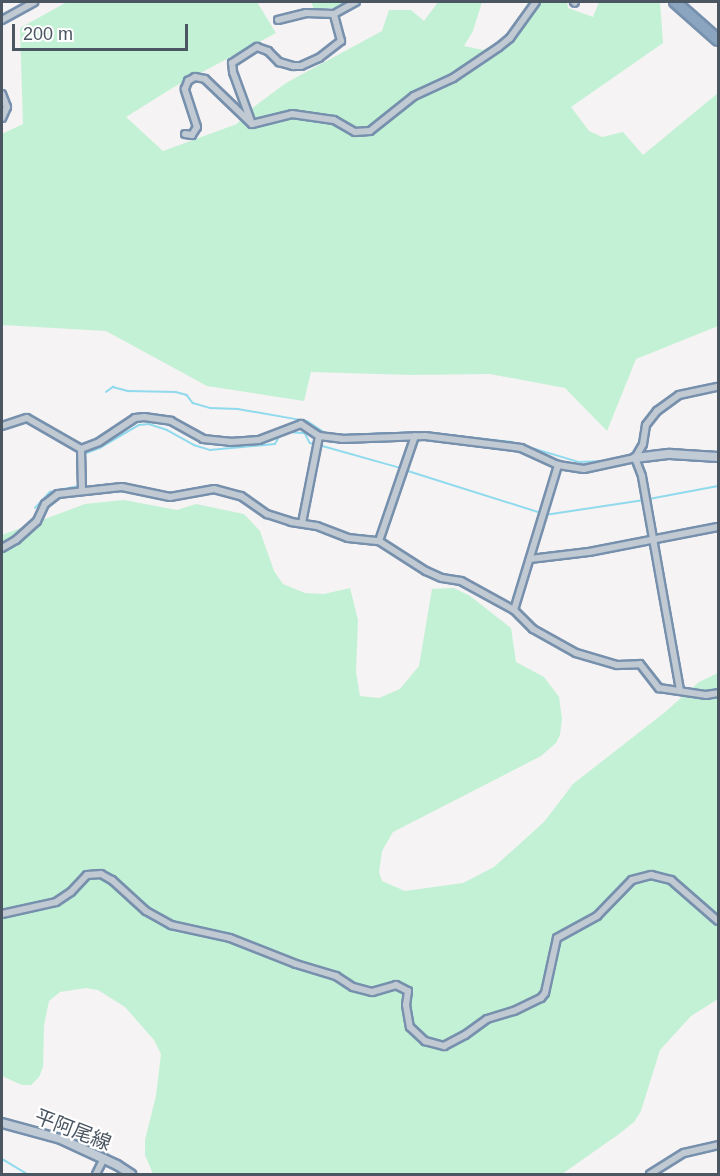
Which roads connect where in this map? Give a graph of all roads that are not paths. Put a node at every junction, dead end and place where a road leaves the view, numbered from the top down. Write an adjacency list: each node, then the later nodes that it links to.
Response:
1 (34, 2): 6 (street)
2 (356, 2): 5 (street)
3 (536, 2): 11 (street)
4 (675, 2): 8 (highway)
5 (334, 14): 7 (street); 11 (street)
6 (4, 17)
7 (278, 20)
8 (718, 40)
9 (2, 94): 10 (street)
10 (2, 118)
11 (252, 124): 12 (street)
12 (185, 134)
13 (718, 387): 19 (street)
14 (2, 426): 17 (street)
15 (319, 436): 16 (street); 17 (street); 22 (street)
16 (415, 436): 20 (street); 25 (street)
17 (81, 449): 21 (street)
18 (718, 457): 19 (main road)
19 (635, 458): 20 (street); 24 (street)
20 (558, 465): 27 (street)
21 (82, 490): 22 (street); 26 (street)
22 (302, 523): 25 (street)
23 (718, 527): 24 (street)
24 (652, 540): 27 (street); 29 (street)
25 (379, 541): 28 (street)
26 (2, 548)
27 (530, 559): 28 (street)
28 (514, 610): 29 (street)
29 (680, 690): 30 (street)
30 (718, 693)
31 (2, 914): 32 (street)
32 (718, 921)
33 (2, 1124): 35 (main road, 平阿尾線)
34 (718, 1144): 38 (street)
35 (104, 1158): 36 (street); 37 (main road, 平阿尾線)
36 (96, 1174)
37 (131, 1174)
38 (650, 1174)

